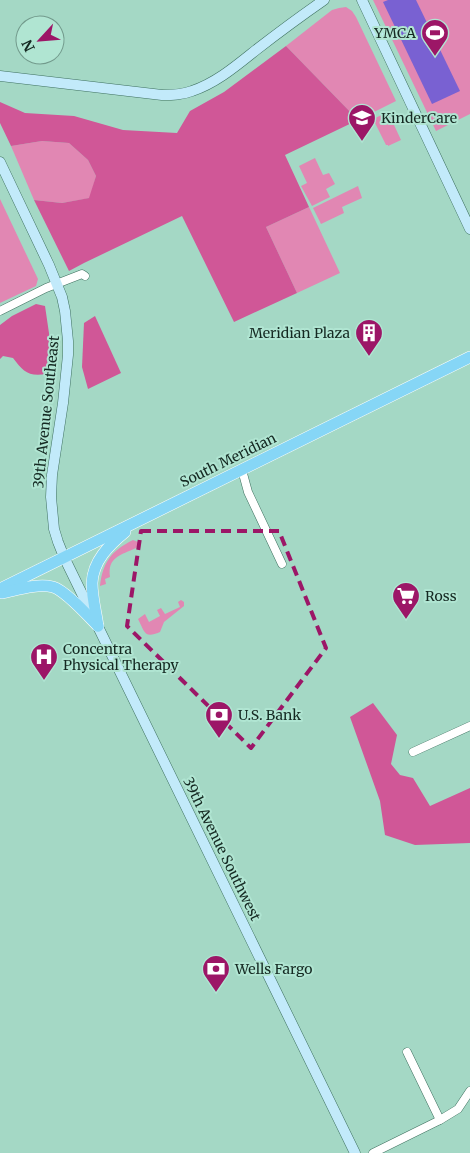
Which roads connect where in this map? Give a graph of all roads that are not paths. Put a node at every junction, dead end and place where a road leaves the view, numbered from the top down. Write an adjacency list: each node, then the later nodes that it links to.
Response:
1 (324, 0): 3 (main road)
2 (362, 0): 5 (main road)
3 (0, 76)
4 (0, 162): 7 (main road, 39th Avenue Southeast)
5 (470, 229)
6 (86, 276): 7 (street)
7 (57, 284): 8 (street); 12 (main road, 39th Avenue Southeast)
8 (0, 310)
9 (470, 357): 10 (main road, South Meridian)
10 (242, 470): 11 (main road, South Meridian); 13 (street)
11 (139, 520): 12 (main road, South Meridian); 16 (main road)
12 (64, 558): 14 (main road, South Meridian); 16 (main road, 39th Avenue Southwest)
13 (282, 564)
14 (0, 589)
15 (0, 593): 16 (main road)
16 (98, 626): 22 (main road, 39th Avenue Southwest)
17 (470, 726): 18 (street)
18 (413, 752)
19 (407, 1052): 21 (street)
20 (470, 1091): 21 (street)
21 (440, 1120): 23 (street)
22 (355, 1153)
23 (373, 1153)

